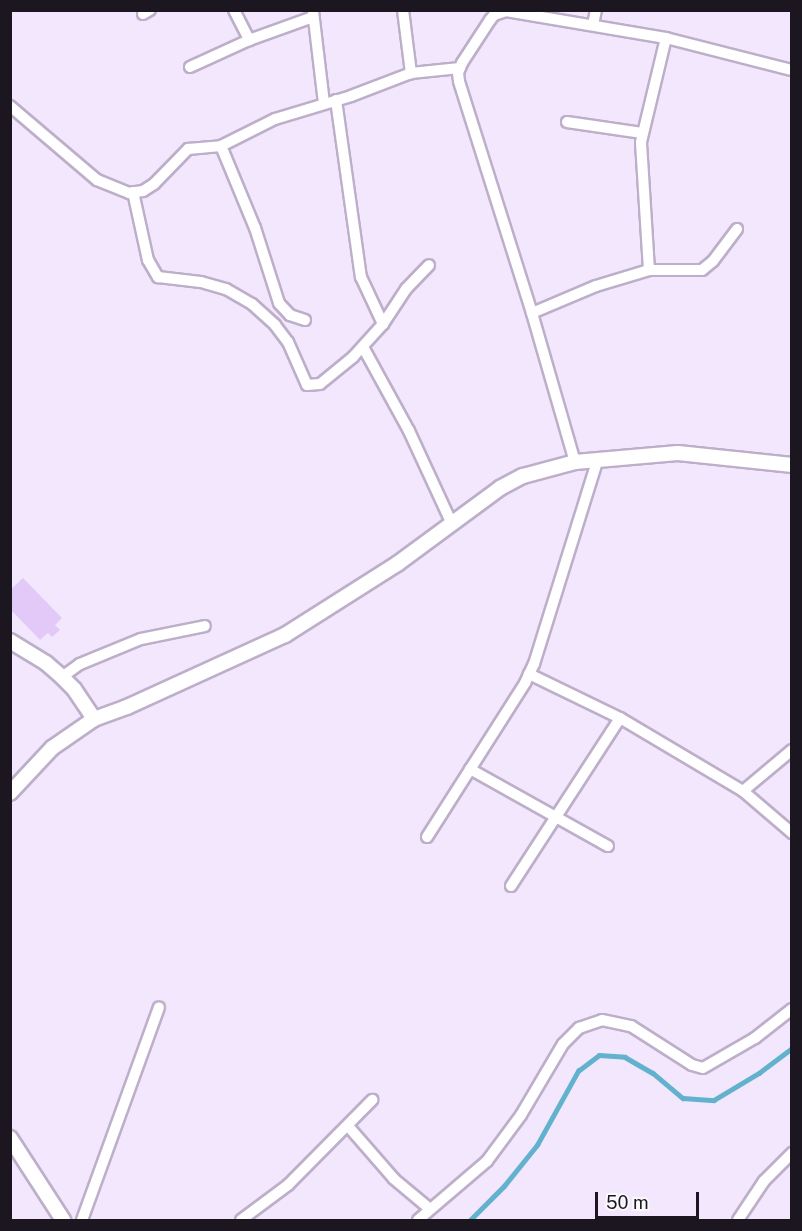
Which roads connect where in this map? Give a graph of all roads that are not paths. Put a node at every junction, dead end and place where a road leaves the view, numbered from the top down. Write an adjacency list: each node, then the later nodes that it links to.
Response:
1 (234, 10): 8 (street)
2 (403, 10): 12 (street)
3 (596, 10): 6 (street)
4 (493, 13): 6 (street); 10 (street)
5 (313, 14): 8 (street); 14 (street)
6 (592, 25): 7 (street)
7 (666, 38): 11 (street); 17 (street)
8 (249, 40): 9 (street)
9 (189, 67)
10 (460, 68): 12 (street); 23 (street)
11 (792, 70)
12 (411, 73): 13 (street)
13 (336, 100): 14 (street); 25 (street)
14 (324, 103): 18 (street)
15 (10, 106): 19 (street)
16 (567, 122): 17 (street)
17 (642, 134): 22 (street)
18 (221, 146): 19 (street); 24 (street)
19 (133, 192): 26 (street)
20 (737, 229): 22 (street)
21 (429, 265): 25 (street)
22 (649, 270): 23 (street)
23 (532, 313): 28 (street)
24 (305, 320)
25 (383, 324): 26 (street)
26 (363, 348): 30 (street)
27 (598, 459): 28 (street); 29 (street); 33 (street)
28 (575, 462): 30 (street)
29 (792, 465)
30 (452, 524): 36 (street)
31 (205, 626): 34 (street)
32 (10, 641): 34 (street)
33 (529, 674): 35 (street); 38 (street)
34 (62, 677): 36 (street)
35 (620, 718): 39 (street); 41 (street)
36 (94, 719): 40 (street)
37 (792, 750): 39 (street)
38 (470, 769): 41 (street); 43 (street)
39 (743, 791): 42 (street)
40 (10, 793)
41 (556, 817): 44 (street); 45 (street)
42 (792, 833)
43 (427, 837)
44 (608, 846)
45 (512, 886)
46 (159, 1007): 54 (street)
47 (792, 1008): 52 (street)
48 (372, 1101): 49 (street)
49 (348, 1126): 52 (street); 55 (street)
50 (10, 1138): 53 (street)
51 (792, 1154): 57 (street)
52 (430, 1209): 56 (street)
53 (63, 1221)
54 (82, 1221)
55 (241, 1221)
56 (418, 1221)
57 (738, 1221)

